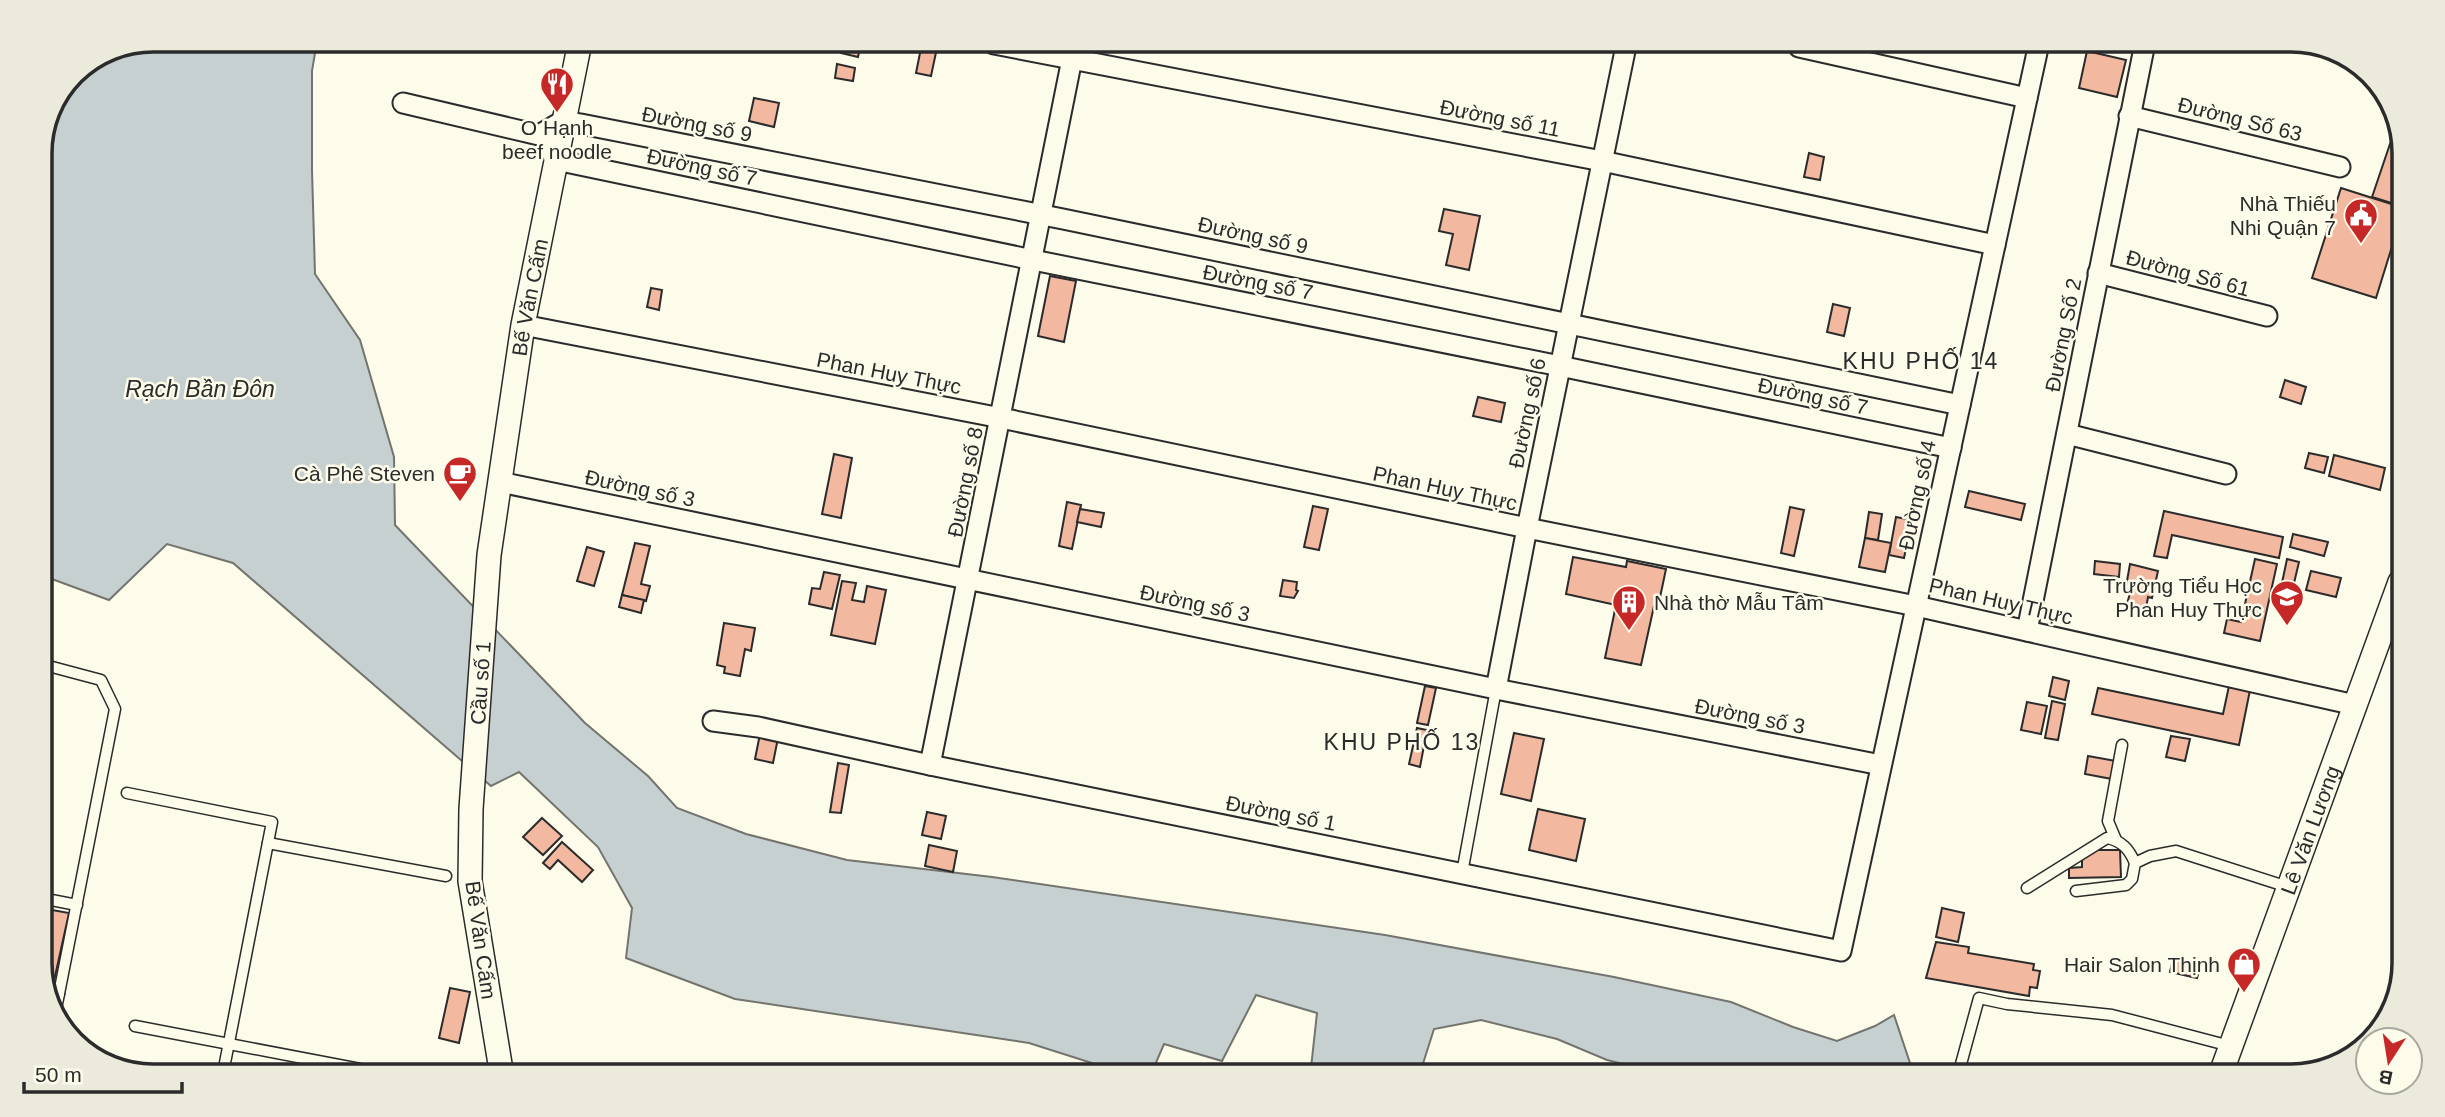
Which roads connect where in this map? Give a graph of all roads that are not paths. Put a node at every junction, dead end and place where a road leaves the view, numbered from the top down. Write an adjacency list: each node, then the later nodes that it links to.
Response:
1 (578, 53): 11 (street, Bế Văn Cấm)
2 (1074, 53): 16 (street, Đường số 8)
3 (1079, 53): 14 (street, Đường số 11)
4 (1625, 53): 14 (street, Đường số 6)
5 (1826, 53): 8 (street)
6 (2037, 53): 8 (street, Đường số 4)
7 (2143, 53): 10 (street, Đường Số 2)
8 (2027, 98): 17 (street, Đường số 4)
9 (403, 103): 12 (street)
10 (2129, 116): 15 (street, Đường Số 63); 19 (street, Đường Số 2)
11 (564, 121): 12 (street); 13 (street, Bế Văn Cấm); 16 (street, Đường số 9)
12 (540, 135): 13 (street)
13 (556, 160): 18 (street, Đường số 7); 22 (street, Bế Văn Cấm)
14 (1602, 161): 17 (street, Đường số 11); 21 (street, Đường số 6)
15 (2340, 167)
16 (1042, 215): 18 (street, Đường số 8); 21 (street, Đường số 9)
17 (1995, 246): 24 (street, Đường số 4)
18 (1033, 260): 23 (street, Đường số 7); 25 (street, Đường số 8)
19 (2098, 273): 20 (street, Đường Số 61); 26 (street, Đường Số 2)
20 (2267, 316)
21 (1569, 323): 23 (street, Đường số 6); 24 (street, Đường số 9)
22 (523, 325): 25 (street, Phan Huy Thực); 29 (street, Bế Văn Cấm)
23 (1560, 366): 27 (street, Đường số 7); 30 (street, Đường số 6)
24 (1960, 405): 27 (street, Đường số 4)
25 (1001, 418): 30 (street, Phan Huy Thực); 32 (street, Đường số 8)
26 (2067, 434): 28 (street); 35 (street, Đường Số 2)
27 (1951, 449): 33 (street, Đường số 4)
28 (2225, 474)
29 (500, 482): 31 (street, Bế Văn Cấm); 32 (street, Đường số 3)
30 (1527, 528): 33 (street, Phan Huy Thực); 37 (street, Đường số 6)
31 (489, 555): 44 (street, Cầu số 1)
32 (969, 578): 37 (street, Đường số 3); 41 (street, Đường số 8)
33 (1916, 606): 35 (street, Phan Huy Thực); 42 (street, Đường số 4)
34 (2392, 606): 38 (street, Lê Văn Lương)
35 (2027, 631): 38 (street, Phan Huy Thực)
36 (53, 667): 54 (lane)
37 (1496, 689): 42 (street, Đường số 3); 48 (lane, Đường số 6)
38 (2355, 705): 51 (street, Lê Văn Lương)
39 (713, 722): 41 (street, Đường số 1)
40 (2122, 745): 45 (lane)
41 (930, 765): 48 (street, Đường số 1)
42 (1881, 765): 55 (street, Đường số 4)
43 (127, 793): 46 (lane)
44 (471, 809): 63 (street, Bế Văn Cấm)
45 (2116, 840): 47 (lane); 50 (lane)
46 (268, 843): 49 (lane); 59 (lane)
47 (2135, 863): 51 (lane); 52 (lane)
48 (1462, 873): 55 (street, Đường số 1)
49 (446, 876)
50 (2027, 888)
51 (2289, 888): 60 (street, Lê Văn Lương)
52 (2076, 891)
53 (53, 900): 54 (lane)
54 (78, 905): 56 (lane)
55 (1840, 951)
56 (59, 994): 57 (lane)
57 (58, 997)
58 (135, 1026): 59 (lane)
59 (229, 1045): 61 (lane); 62 (lane)
60 (2231, 1046): 64 (lane); 65 (street, Lê Văn Lương)
61 (226, 1064)
62 (333, 1064)
63 (499, 1064)
64 (1961, 1064)
65 (2224, 1064)

